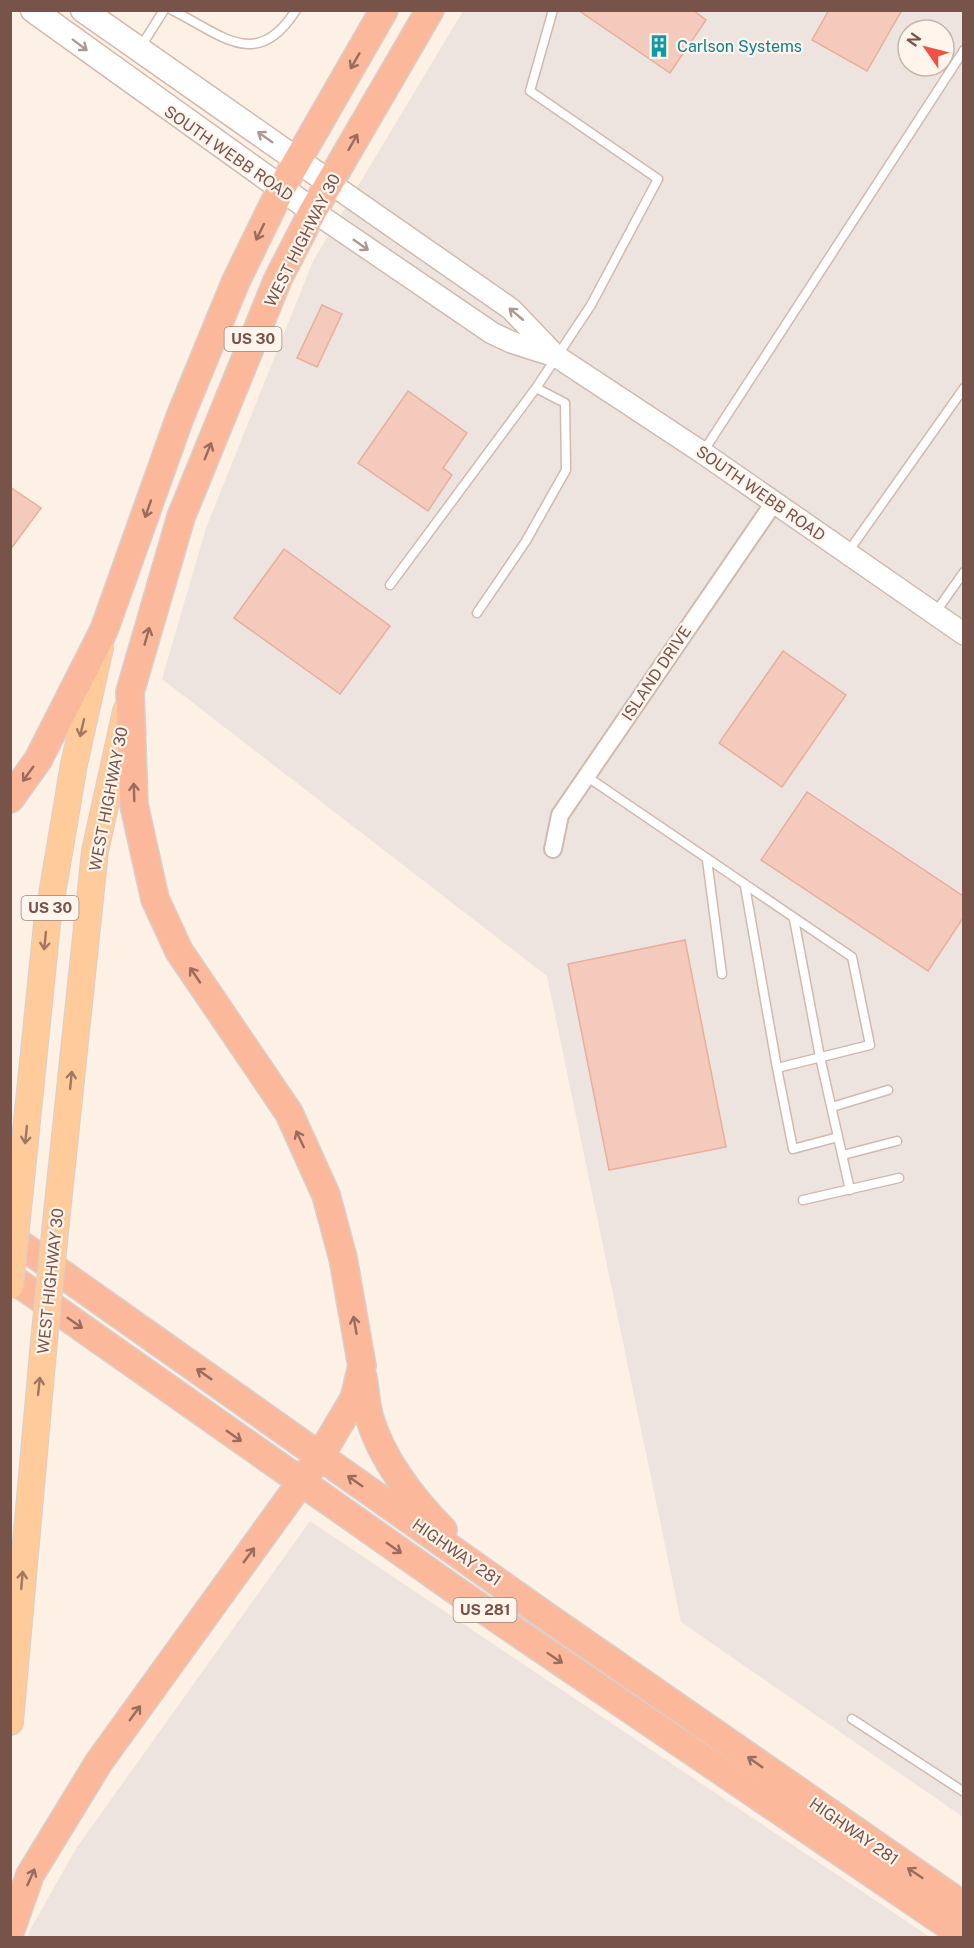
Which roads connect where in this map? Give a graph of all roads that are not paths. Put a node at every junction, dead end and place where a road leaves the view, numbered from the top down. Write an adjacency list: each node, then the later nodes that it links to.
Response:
1 (33, 10): 13 (main road, SOUTH WEBB ROAD, one-way to 13)
2 (83, 10): 9 (main road, SOUTH WEBB ROAD)
3 (164, 10): 9 (lane)
4 (172, 10): 5 (lane)
5 (296, 10)
6 (384, 10): 11 (highway, US 30, one-way to 11)
7 (430, 10): 12 (highway, WEST HIGHWAY 30 / US 30, one-way to 7)
8 (553, 10): 15 (lane)
9 (139, 50): 11 (main road, SOUTH WEBB ROAD, one-way to 9)
10 (963, 50): 18 (lane)
11 (298, 161): 12 (main road, SOUTH WEBB ROAD); 13 (highway, US 30)
12 (330, 183): 14 (highway, WEST HIGHWAY 30 / US 30); 15 (street, SOUTH WEBB ROAD, one-way to 12)
13 (281, 189): 14 (main road, SOUTH WEBB ROAD); 25 (highway, US 30, one-way to 25)
14 (313, 211): 15 (street, SOUTH WEBB ROAD, one-way to 15); 27 (highway, WEST HIGHWAY 30 / US 30, one-way to 14)
15 (556, 356): 16 (lane); 18 (street, SOUTH WEBB ROAD)
16 (536, 388): 22 (lane); 23 (lane)
17 (963, 388): 20 (lane)
18 (703, 453): 19 (street, SOUTH WEBB ROAD)
19 (773, 504): 20 (street, SOUTH WEBB ROAD); 28 (street, ISLAND DRIVE)
20 (848, 553): 24 (street, SOUTH WEBB ROAD)
21 (963, 572): 24 (lane)
22 (390, 585)
23 (477, 613)
24 (934, 614): 26 (street, SOUTH WEBB ROAD)
25 (104, 630): 29 (highway, one-way to 29); 47 (main road, US 30, one-way to 47, bridge)
26 (963, 634)
27 (130, 692): 48 (highway, one-way to 27); 53 (main road, WEST HIGHWAY 30 / US 30, one-way to 27, bridge)
28 (586, 776): 30 (street, ISLAND DRIVE); 31 (lane)
29 (10, 798)
30 (553, 849)
31 (707, 860): 32 (lane); 34 (lane)
32 (745, 886): 33 (lane); 36 (lane)
33 (794, 919): 35 (lane); 35 (lane)
34 (722, 974)
35 (820, 1057): 36 (lane); 38 (lane)
36 (777, 1068): 39 (lane)
37 (888, 1090): 38 (lane)
38 (832, 1107): 39 (lane)
39 (838, 1137): 41 (lane)
40 (897, 1141): 41 (lane)
41 (843, 1155): 43 (lane)
42 (899, 1178): 43 (lane)
43 (850, 1190): 44 (lane)
44 (803, 1200)
45 (10, 1237): 49 (highway, HIGHWAY 281 / US 281, one-way to 45)
46 (10, 1277): 50 (highway, HIGHWAY 281 / US 281, one-way to 50)
47 (10, 1286)
48 (362, 1366): 49 (highway); 51 (highway)
49 (320, 1456): 50 (highway); 51 (highway, HIGHWAY 281 / US 281, one-way to 49)
50 (301, 1483): 56 (highway, one-way to 50); 57 (highway, HIGHWAY 281 / US 281, one-way to 57)
51 (501, 1583): 55 (highway, HIGHWAY 281 / US 281, one-way to 51)
52 (852, 1719): 54 (lane)
53 (10, 1722)
54 (963, 1792)
55 (963, 1906)
56 (10, 1932)
57 (963, 1936)

